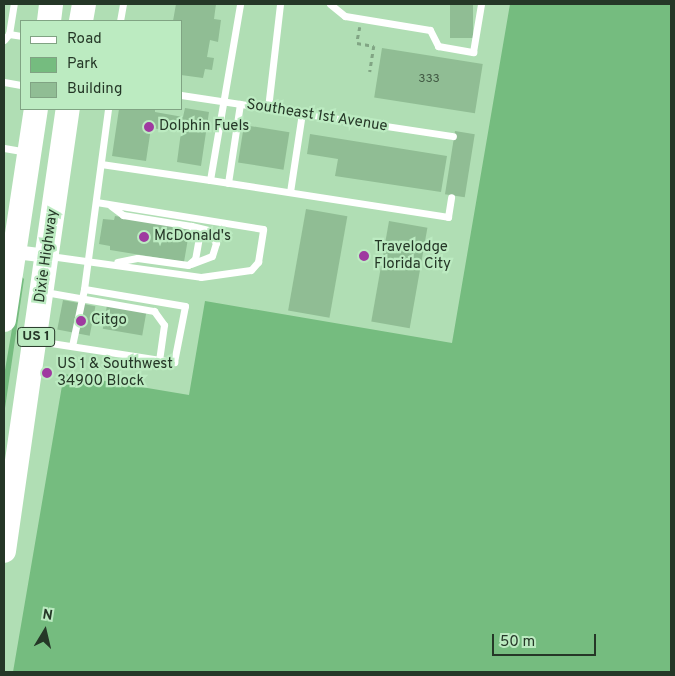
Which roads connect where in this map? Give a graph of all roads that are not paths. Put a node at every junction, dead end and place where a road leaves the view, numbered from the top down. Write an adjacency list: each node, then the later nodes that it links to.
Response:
1 (14, 4): 13 (lane)
2 (51, 4): 9 (highway)
3 (84, 4): 10 (highway)
4 (123, 4): 11 (lane)
5 (240, 4): 17 (lane)
6 (280, 4): 19 (lane)
7 (330, 4): 8 (lane)
8 (481, 4)
9 (49, 20)
10 (81, 20)
11 (120, 20)
12 (20, 36): 13 (lane)
13 (6, 37)
14 (4, 82): 15 (lane)
15 (20, 85)
16 (182, 95): 17 (lane, Southeast 1st Avenue)
17 (224, 102): 18 (lane, Southeast 1st Avenue); 28 (lane)
18 (240, 104): 19 (lane, Southeast 1st Avenue); 29 (lane)
19 (268, 108): 23 (lane, Southeast 1st Avenue)
20 (36, 110): 26 (highway, US 1)
21 (68, 110): 36 (highway, Dixie Highway / US 1)
22 (108, 110): 27 (lane)
23 (302, 113): 24 (lane, Southeast 1st Avenue); 30 (lane)
24 (453, 136)
25 (4, 148): 26 (lane)
26 (29, 153): 35 (highway, US 1)
27 (101, 164): 28 (lane); 32 (lane)
28 (210, 180): 29 (lane)
29 (228, 183): 30 (lane)
30 (290, 192): 31 (lane)
31 (451, 197)
32 (96, 202): 33 (lane); 37 (lane)
33 (109, 204): 34 (lane); 38 (lane)
34 (191, 226): 39 (lane); 39 (lane)
35 (9, 252): 36 (street); 43 (highway, US 1)
36 (47, 256): 37 (lane); 41 (highway, Dixie Highway / US 1)
37 (88, 260): 38 (lane); 40 (lane)
38 (111, 264): 39 (lane)
39 (188, 265)
40 (84, 289): 42 (lane); 46 (lane)
41 (42, 292): 42 (lane); 44 (highway, Dixie Highway / US 1)
42 (80, 298): 45 (lane); 46 (lane)
43 (4, 320)
44 (35, 340): 45 (lane); 47 (highway, Dixie Highway / US 1)
45 (72, 346): 46 (lane)
46 (159, 360)
47 (4, 551)

